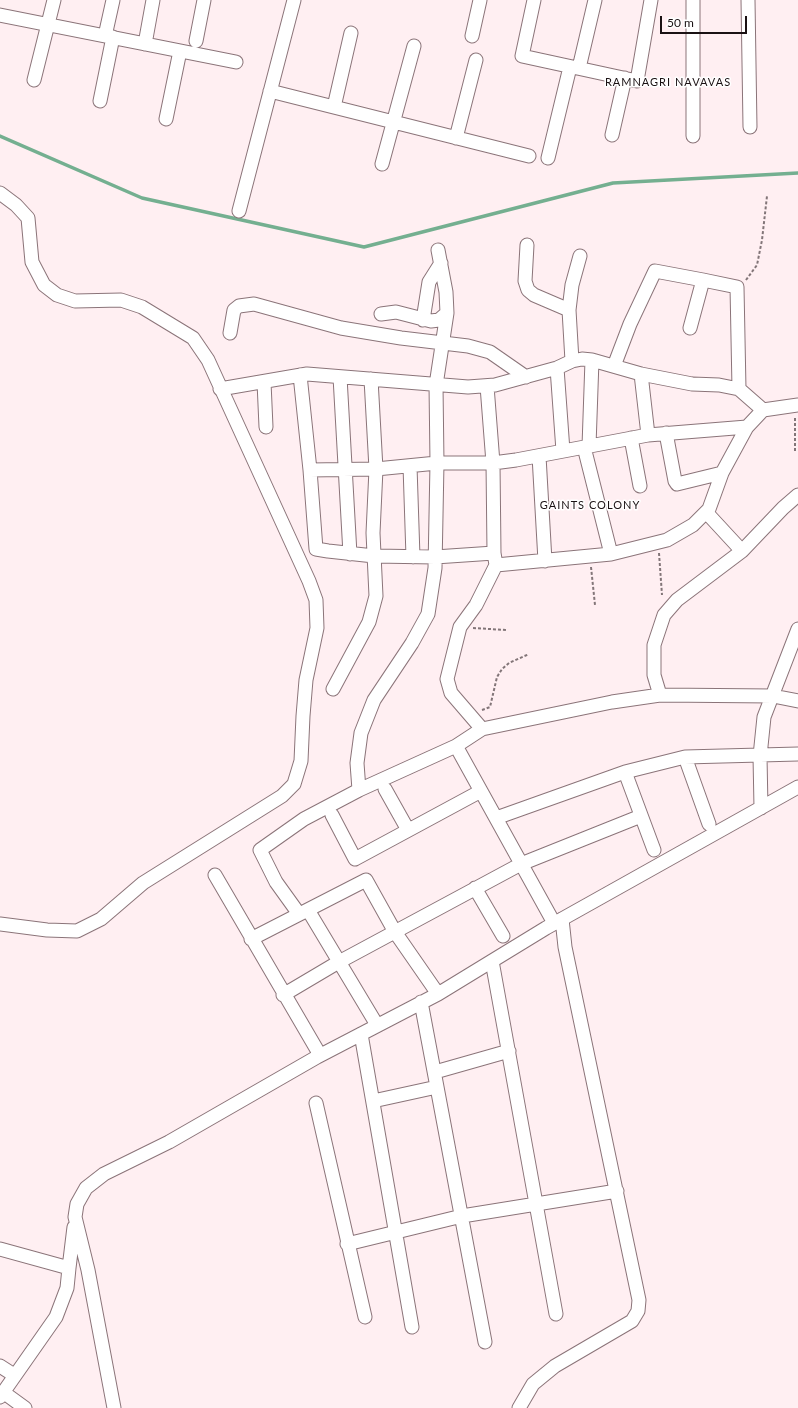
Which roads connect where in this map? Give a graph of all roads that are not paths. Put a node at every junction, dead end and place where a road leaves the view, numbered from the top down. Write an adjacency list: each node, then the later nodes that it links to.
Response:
1 (54, 0): 13 (street)
2 (113, 0): 16 (street)
3 (153, 0): 18 (street)
4 (204, 0): 17 (street)
5 (294, 0): 26 (street)
6 (480, 0): 15 (street)
7 (534, 0): 23 (street)
8 (595, 0): 23 (street)
9 (651, 0): 24 (street)
10 (693, 0): 33 (street)
11 (748, 0): 31 (street)
12 (0, 15): 13 (street)
13 (49, 25): 16 (street); 25 (street)
14 (351, 33): 28 (street)
15 (472, 36)
16 (109, 37): 18 (street); 27 (street)
17 (196, 41)
18 (145, 44): 20 (street)
19 (414, 46): 30 (street)
20 (180, 51): 22 (street); 29 (street)
21 (476, 60): 34 (street)
22 (236, 62)
23 (574, 68): 24 (street); 36 (street)
24 (625, 78): 32 (street)
25 (34, 80)
26 (270, 91): 28 (street); 39 (street)
27 (100, 101)
28 (334, 107): 30 (street)
29 (166, 119)
30 (394, 122): 34 (street); 37 (street)
31 (750, 127)
32 (612, 135)
33 (693, 136)
34 (456, 138): 35 (street)
35 (529, 156)
36 (548, 158)
37 (382, 164)
38 (0, 193): 62 (street)
39 (239, 211)
40 (527, 245): 43 (street)
41 (580, 256): 43 (street)
42 (703, 280): 47 (street); 52 (street); 63 (street)
43 (569, 310): 51 (street)
44 (447, 313): 46 (street); 46 (street); 49 (street)
45 (381, 314): 46 (street)
46 (423, 320)
47 (690, 328)
48 (230, 333): 49 (street)
49 (442, 343): 57 (street); 60 (street)
50 (592, 360): 51 (street); 52 (street); 71 (street)
51 (572, 361): 53 (street)
52 (614, 366): 54 (street)
53 (557, 368): 57 (street); 72 (street)
54 (641, 374): 63 (street); 69 (street)
55 (300, 375): 56 (street); 59 (street); 78 (street)
56 (340, 377): 58 (street); 77 (street)
57 (526, 377): 61 (street)
58 (371, 379): 60 (street); 79 (street)
59 (264, 382): 62 (street); 66 (street)
60 (436, 385): 61 (street); 74 (street)
61 (487, 386): 75 (street)
62 (220, 389): 119 (street)
63 (739, 389): 65 (street)
64 (796, 405): 65 (street)
65 (763, 410): 67 (street)
66 (266, 427)
67 (747, 427): 68 (street); 80 (street)
68 (666, 433): 69 (street); 80 (street)
69 (648, 435): 70 (street)
70 (631, 438): 71 (street); 81 (street)
71 (586, 446): 72 (street); 86 (street)
72 (563, 451): 73 (street)
73 (539, 456): 75 (street); 91 (street)
74 (437, 463): 75 (street); 76 (street); 89 (street)
75 (492, 463): 90 (street)
76 (410, 466): 79 (street); 88 (street)
77 (345, 468): 78 (street); 79 (street); 85 (street)
78 (310, 470): 85 (street)
79 (376, 470): 87 (street)
80 (722, 473): 83 (street)
81 (640, 486)
82 (798, 495): 84 (street)
83 (706, 512): 84 (street); 86 (street)
84 (742, 551): 94 (street)
85 (350, 554): 87 (street)
86 (611, 554): 91 (street)
87 (374, 556): 88 (street); 93 (street)
88 (414, 557): 89 (street)
89 (435, 558): 90 (street); 105 (street)
90 (495, 559): 91 (street); 97 (street)
91 (545, 560)
92 (797, 634): 95 (street)
93 (334, 689)
94 (660, 695): 95 (street); 97 (street)
95 (773, 696): 96 (street); 100 (street)
96 (798, 701)
97 (482, 729): 98 (street)
98 (456, 746): 105 (street); 106 (street)
99 (798, 754): 100 (street)
100 (760, 756): 101 (street); 107 (street)
101 (685, 757): 102 (street); 111 (street)
102 (625, 772): 109 (street); 110 (street)
103 (798, 787): 107 (street)
104 (385, 789): 112 (street)
105 (359, 790): 117 (street)
106 (481, 791): 110 (street); 112 (street)
107 (761, 808): 118 (street)
108 (332, 815): 112 (street)
109 (641, 816): 113 (street); 114 (street)
110 (496, 818): 114 (street)
111 (709, 824)
112 (408, 830)
113 (654, 850)
114 (521, 864): 116 (street); 118 (street)
115 (215, 875): 122 (street)
116 (475, 888): 120 (street); 121 (street)
117 (303, 912): 120 (street); 122 (street); 123 (street)
118 (558, 921): 124 (street); 136 (street)
119 (0, 924)
120 (395, 932): 123 (street); 125 (street)
121 (503, 936)
122 (251, 939): 126 (street)
123 (340, 961): 126 (street); 128 (street)
124 (492, 961): 125 (street); 130 (street)
125 (438, 994): 127 (street)
126 (283, 995): 131 (street)
127 (421, 1002): 128 (street); 132 (street)
128 (377, 1025): 129 (street)
129 (361, 1034): 131 (street); 134 (street)
130 (508, 1051): 132 (street); 137 (street)
131 (320, 1055): 139 (street)
132 (434, 1072): 133 (street)
133 (438, 1087): 134 (street); 138 (street)
134 (373, 1102): 140 (street)
135 (316, 1103): 141 (street)
136 (617, 1191): 137 (street); 153 (street)
137 (536, 1204): 138 (street); 144 (street)
138 (462, 1216): 140 (street); 147 (street)
139 (75, 1217): 143 (street); 152 (street)
140 (396, 1231): 141 (street); 146 (street)
141 (347, 1244): 145 (street)
142 (0, 1249): 143 (street)
143 (69, 1268): 149 (street)
144 (556, 1314)
145 (365, 1317)
146 (412, 1327)
147 (485, 1342)
148 (0, 1366): 149 (street)
149 (14, 1375): 150 (street)
150 (1, 1394): 151 (street)
151 (25, 1408)
152 (114, 1408)
153 (519, 1408)

